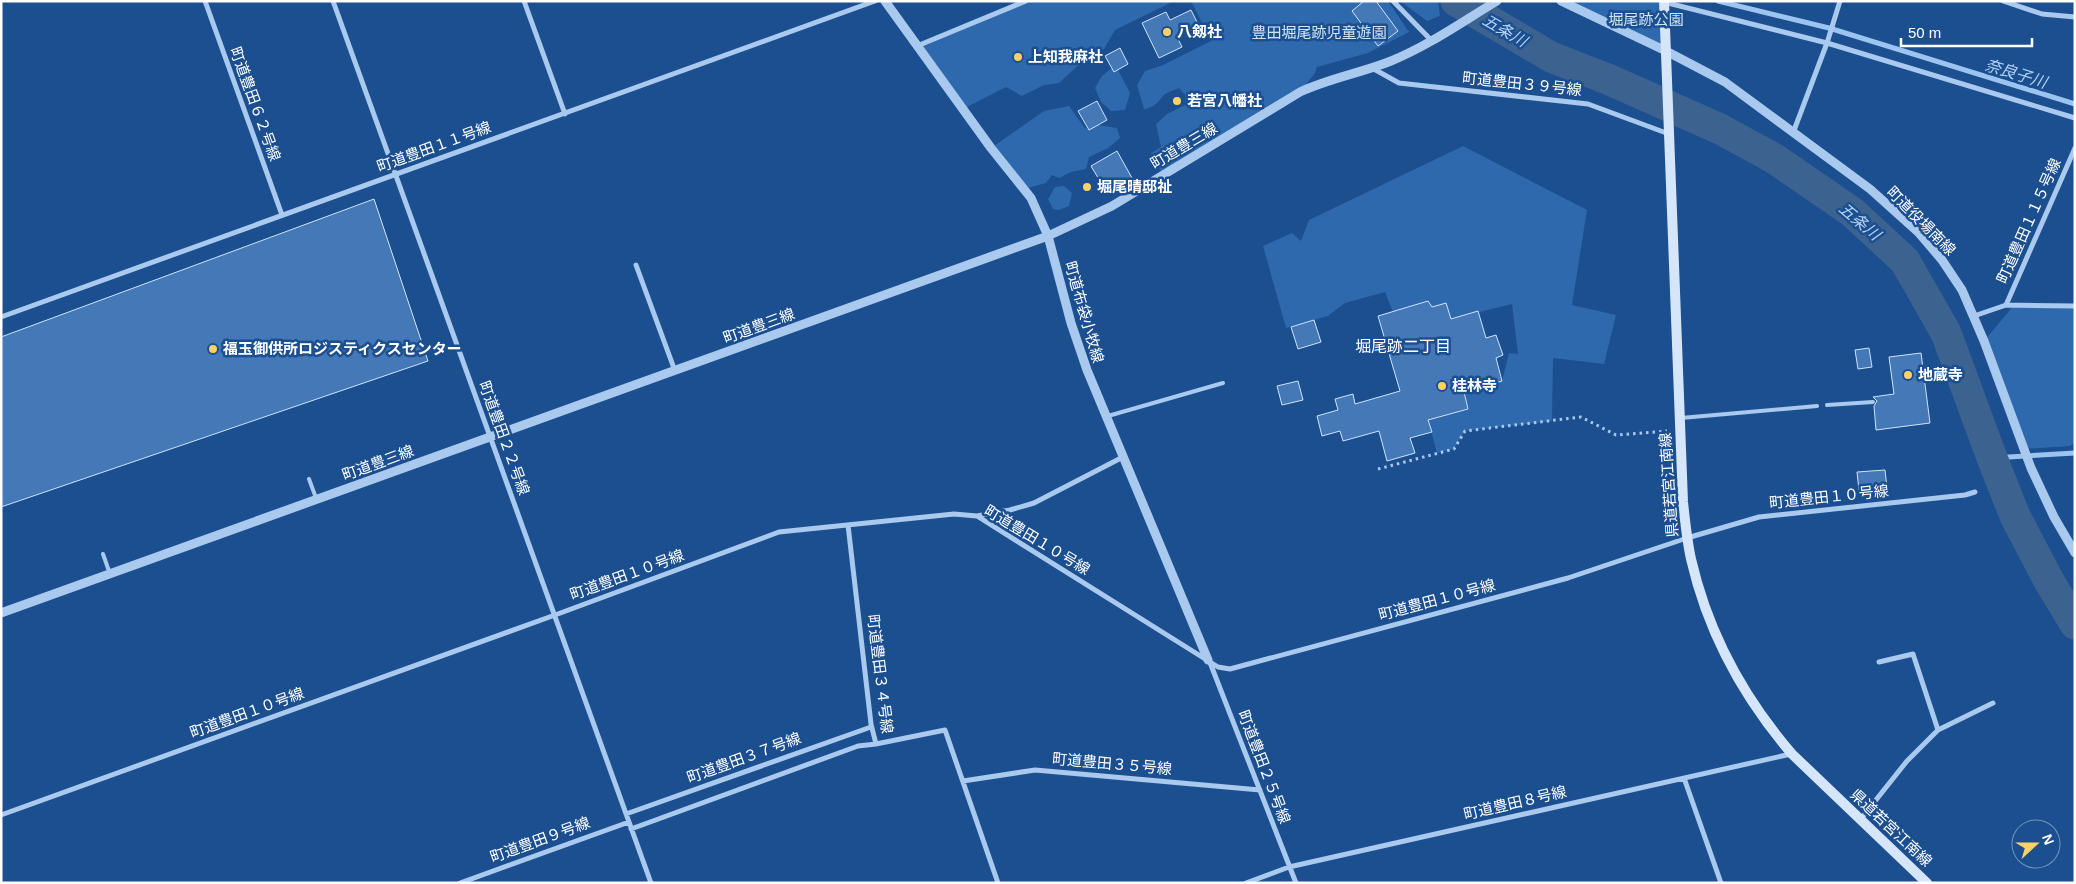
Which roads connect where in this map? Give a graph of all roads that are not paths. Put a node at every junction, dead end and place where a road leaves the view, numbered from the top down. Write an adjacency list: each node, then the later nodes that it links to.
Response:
1 (204, 1): 25 (street, 町道豊田６２号線)
2 (333, 1): 24 (street, 町道豊田２２号線)
3 (524, 1): 19 (street)
4 (875, 1): 19 (street, 町道豊田１１号線)
5 (885, 1): 16 (street, 町道布袋小牧線)
6 (1026, 1): 16 (street)
7 (1393, 1): 14 (street)
8 (1497, 1): 14 (street, 町道豊三線)
9 (1561, 1): 17 (street)
10 (1840, 1): 15 (street)
11 (2003, 1): 13 (street)
12 (1664, 2): 15 (street); 17 (main road, 県道若宮江南線)
13 (2075, 17)
14 (1432, 41): 18 (street, 町道豊三線)
15 (1827, 43): 20 (street); 22 (street)
16 (916, 46): 26 (street, 町道布袋小牧線)
17 (1666, 55): 21 (main road, 県道若宮江南線); 22 (street, 町道役場南線)
18 (1371, 68): 21 (street, 町道豊田３９号線); 26 (street, 町道豊三線)
19 (564, 114): 24 (street, 町道豊田１１号線)
20 (2075, 118)
21 (1669, 132): 38 (main road, 県道若宮江南線)
22 (1793, 134): 30 (street, 町道役場南線)
23 (2075, 148): 28 (street, 町道豊田１１５号線)
24 (396, 174): 25 (street, 町道豊田１１号線); 39 (street, 町道豊田２２号線)
25 (282, 215): 31 (street, 町道豊田１１号線)
26 (1048, 236): 32 (street, 町道豊三線); 37 (street, 町道布袋小牧線)
27 (636, 265): 32 (street)
28 (2006, 305): 29 (street); 30 (street)
29 (2075, 306)
30 (1974, 316): 47 (street, 町道役場南線)
31 (1, 317)
32 (675, 371): 39 (street, 町道豊三線)
33 (1223, 383): 37 (lane)
34 (1873, 402): 35 (lane)
35 (1827, 405)
36 (1817, 406): 38 (lane)
37 (1106, 417): 40 (street, 町道布袋小牧線)
38 (1679, 424): 46 (main road, 県道若宮江南線)
39 (490, 437): 43 (street, 町道豊三線); 51 (street, 町道豊田２２号線)
40 (1123, 457): 44 (street); 52 (street, 町道布袋小牧線)
41 (309, 479): 43 (lane)
42 (1975, 492): 46 (street, 町道豊田１０号線)
43 (316, 500): 49 (street, 町道豊三線)
44 (977, 516): 45 (street, 町道豊田１０号線); 52 (street, 町道豊田１０号線)
45 (848, 525): 51 (street, 町道豊田１０号線); 55 (street, 町道豊田３４号線)
46 (1687, 538): 52 (street, 町道豊田１０号線); 58 (main road, 県道若宮江南線)
47 (2075, 553)
48 (103, 554): 49 (lane)
49 (110, 574): 50 (street, 町道豊三線)
50 (1, 613)
51 (555, 616): 62 (street, 町道豊田２２号線); 63 (street, 町道豊田１０号線)
52 (1208, 660): 61 (street, 町道豊田２５号線)
53 (1879, 662): 56 (street)
54 (1993, 703): 56 (street)
55 (872, 727): 57 (street, 町道豊田３４号線); 62 (street, 町道豊田３７号線)
56 (1938, 730): 64 (street)
57 (876, 744): 60 (street, 町道豊田３４号線); 66 (street)
58 (1792, 754): 59 (street, 町道豊田８号線); 64 (main road, 県道若宮江南線)
59 (1684, 778): 67 (street, 町道豊田８号線); 73 (street)
60 (963, 781): 61 (street, 町道豊田３５号線); 70 (street, 町道豊田３４号線)
61 (1260, 790): 67 (street, 町道豊田２５号線)
62 (626, 814): 65 (street, 町道豊田２２号線)
63 (1, 816)
64 (1860, 820): 74 (main road, 県道若宮江南線)
65 (629, 822): 66 (street, 町道豊田２２号線); 68 (street, 町道豊田９号線)
66 (631, 829): 69 (street, 町道豊田２２号線)
67 (1289, 867): 71 (street, 町道豊田８号線); 72 (street, 町道豊田２５号線)
68 (460, 883)
69 (651, 883)
70 (998, 883)
71 (1246, 883)
72 (1296, 883)
73 (1721, 883)
74 (1927, 883)

